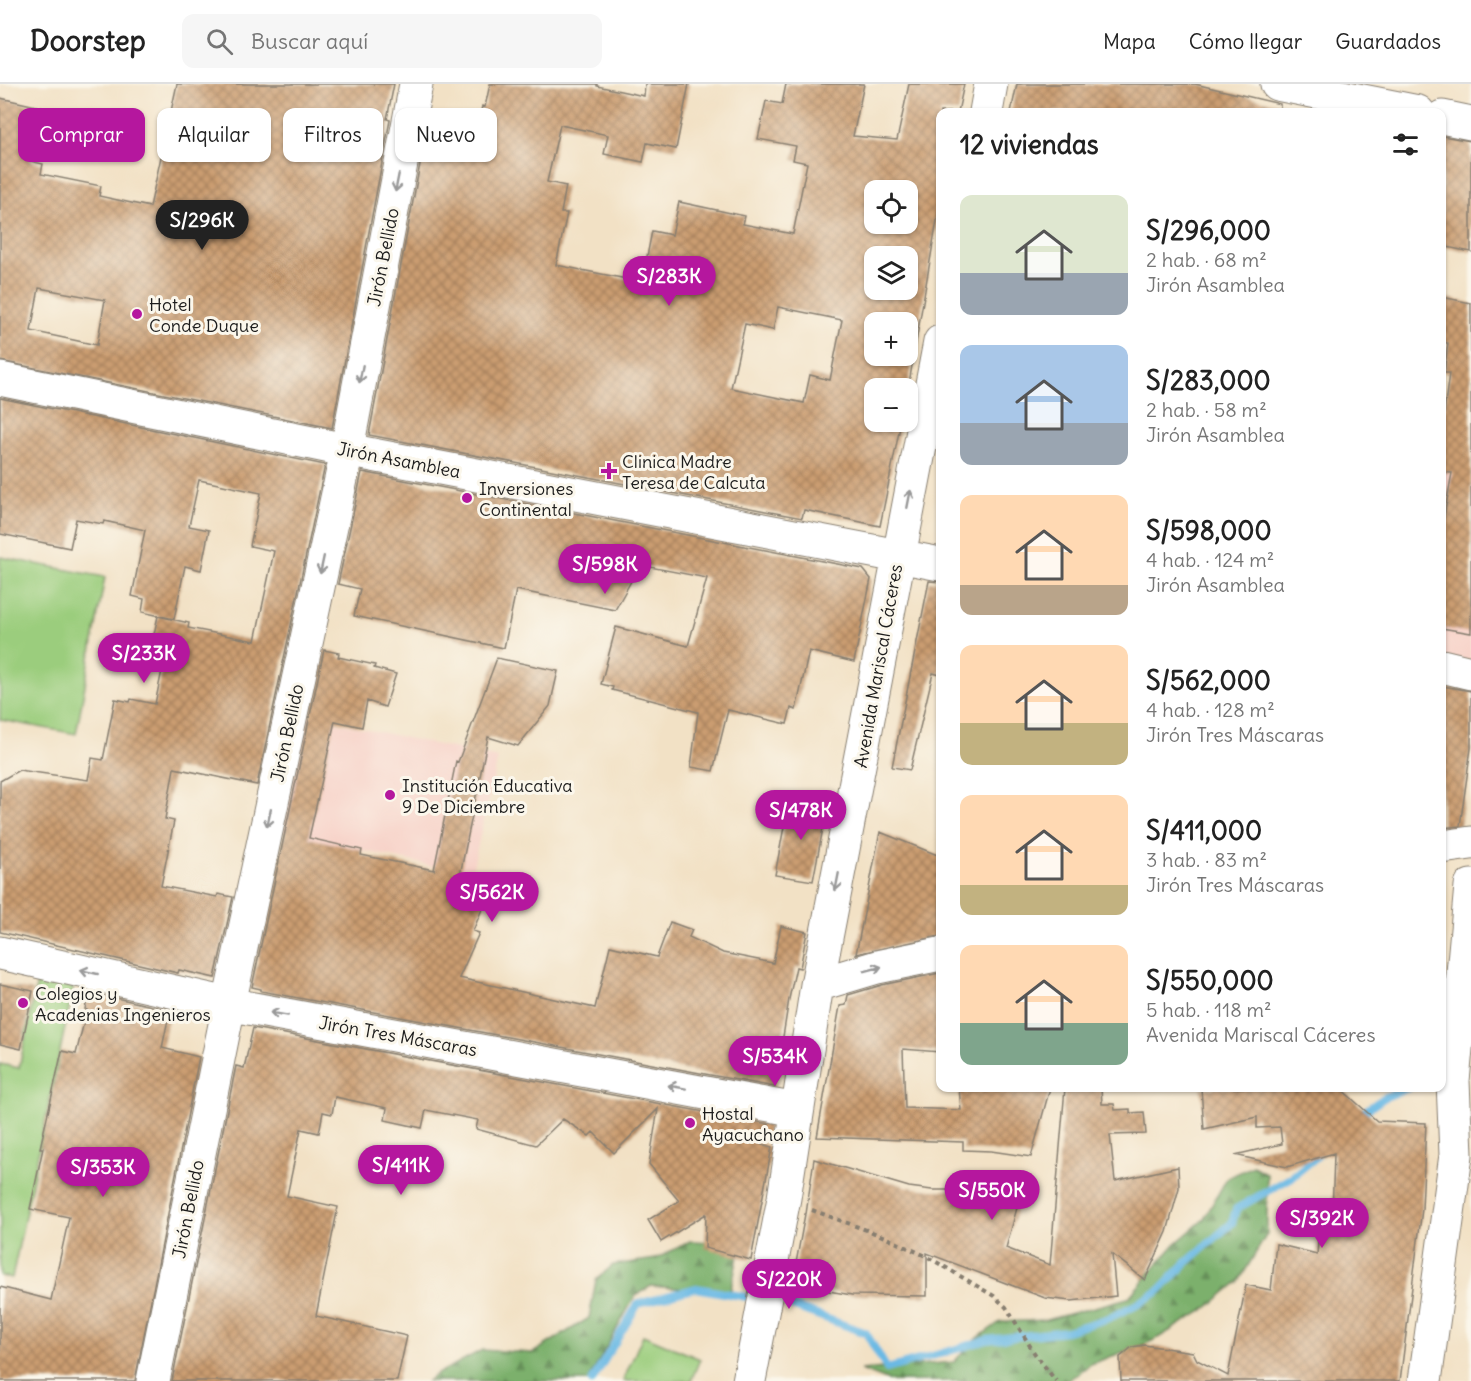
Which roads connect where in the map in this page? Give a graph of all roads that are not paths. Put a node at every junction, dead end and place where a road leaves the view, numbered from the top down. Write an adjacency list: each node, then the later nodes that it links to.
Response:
1 (416, 84): 10 (street, Jirón Bellido, one-way to 10)
2 (992, 84): 4 (street)
3 (1278, 84): 5 (street)
4 (987, 108)
5 (1398, 108)
6 (1446, 118): 7 (street)
7 (1471, 123)
8 (936, 362): 11 (street, Avenida Mariscal Cáceres, one-way to 8)
9 (0, 379): 10 (street, Jirón Asamblea)
10 (346, 450): 11 (street, Jirón Asamblea); 21 (street, Jirón Bellido, one-way to 21)
11 (898, 556): 12 (street, Jirón Asamblea); 20 (street, Avenida Mariscal Cáceres, one-way to 20)
12 (936, 563)
13 (1446, 667): 14 (street)
14 (1471, 672)
15 (1471, 843): 16 (street)
16 (1446, 846)
17 (1471, 886): 23 (street)
18 (0, 953): 21 (street, Jirón Tres Máscaras, one-way to 18)
19 (936, 955): 20 (street, one-way to 19)
20 (817, 985): 22 (street, Avenida Mariscal Cáceres)
21 (229, 1004): 22 (street, Jirón Tres Máscaras, one-way to 21); 25 (street, Jirón Bellido)
22 (797, 1110): 24 (street, Avenida Mariscal Cáceres)
23 (1463, 1156): 26 (street)
24 (750, 1375)
25 (153, 1381)
26 (1425, 1381)

